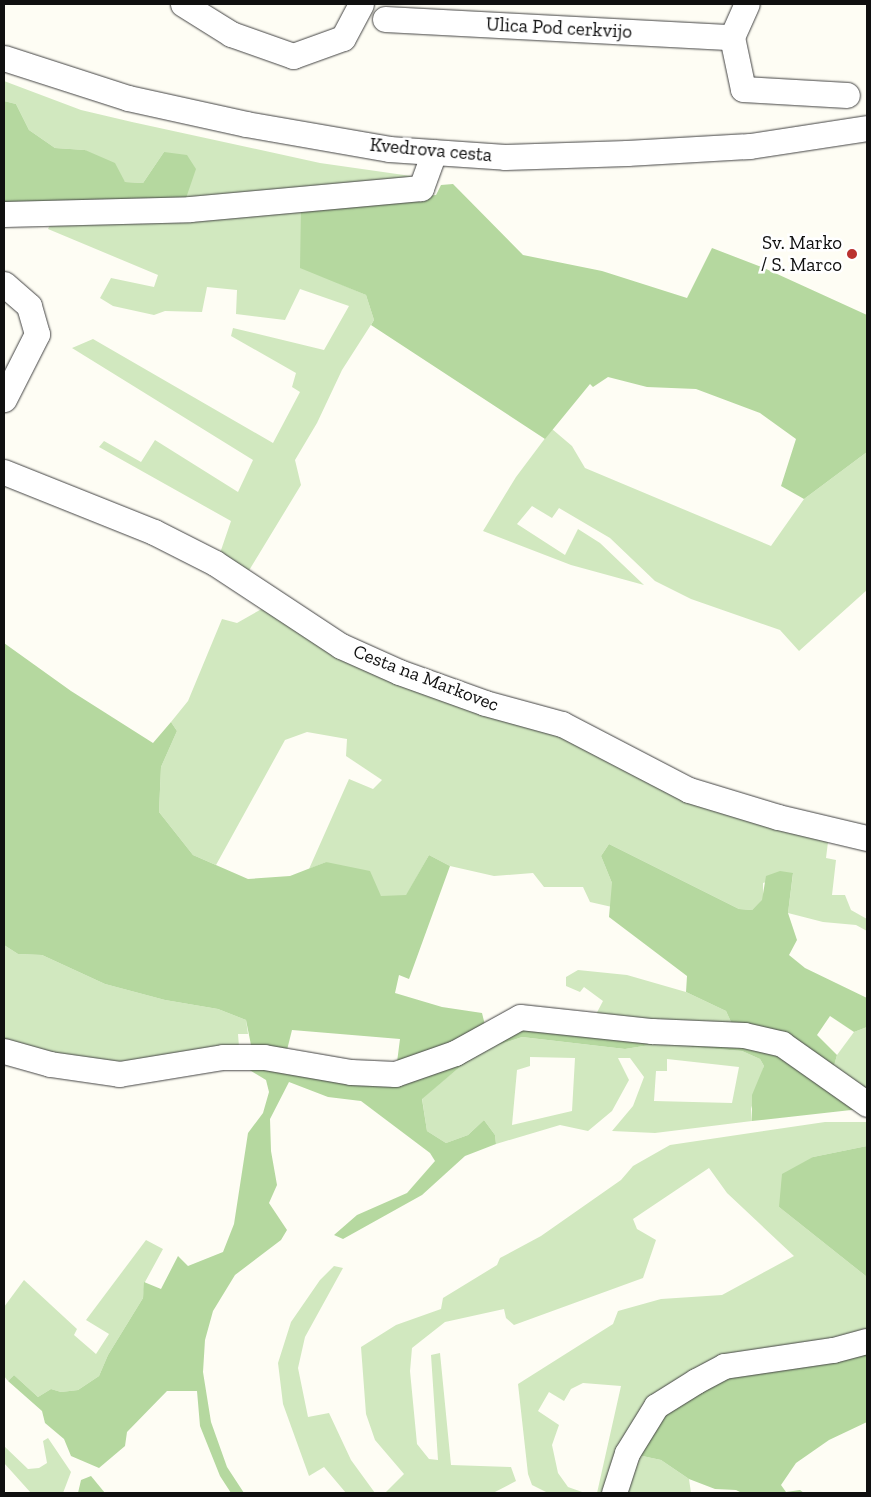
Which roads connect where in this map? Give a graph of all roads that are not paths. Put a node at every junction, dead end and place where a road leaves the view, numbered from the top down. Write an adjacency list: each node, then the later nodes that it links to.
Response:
1 (184, 4): 2 (street)
2 (361, 4)
3 (747, 4): 5 (street)
4 (385, 19): 5 (street, Ulica Pod cerkvijo)
5 (732, 37): 7 (street)
6 (4, 58): 9 (street, Kvedrova cesta)
7 (847, 95)
8 (867, 128): 9 (street, Kvedrova cesta)
9 (434, 152): 10 (street)
10 (4, 214)
11 (4, 284): 12 (street)
12 (4, 399)
13 (4, 472): 14 (street, Cesta na Markovec)
14 (867, 838)
15 (4, 1050): 16 (street)
16 (867, 1104)
17 (867, 1341): 18 (street)
18 (614, 1493)

